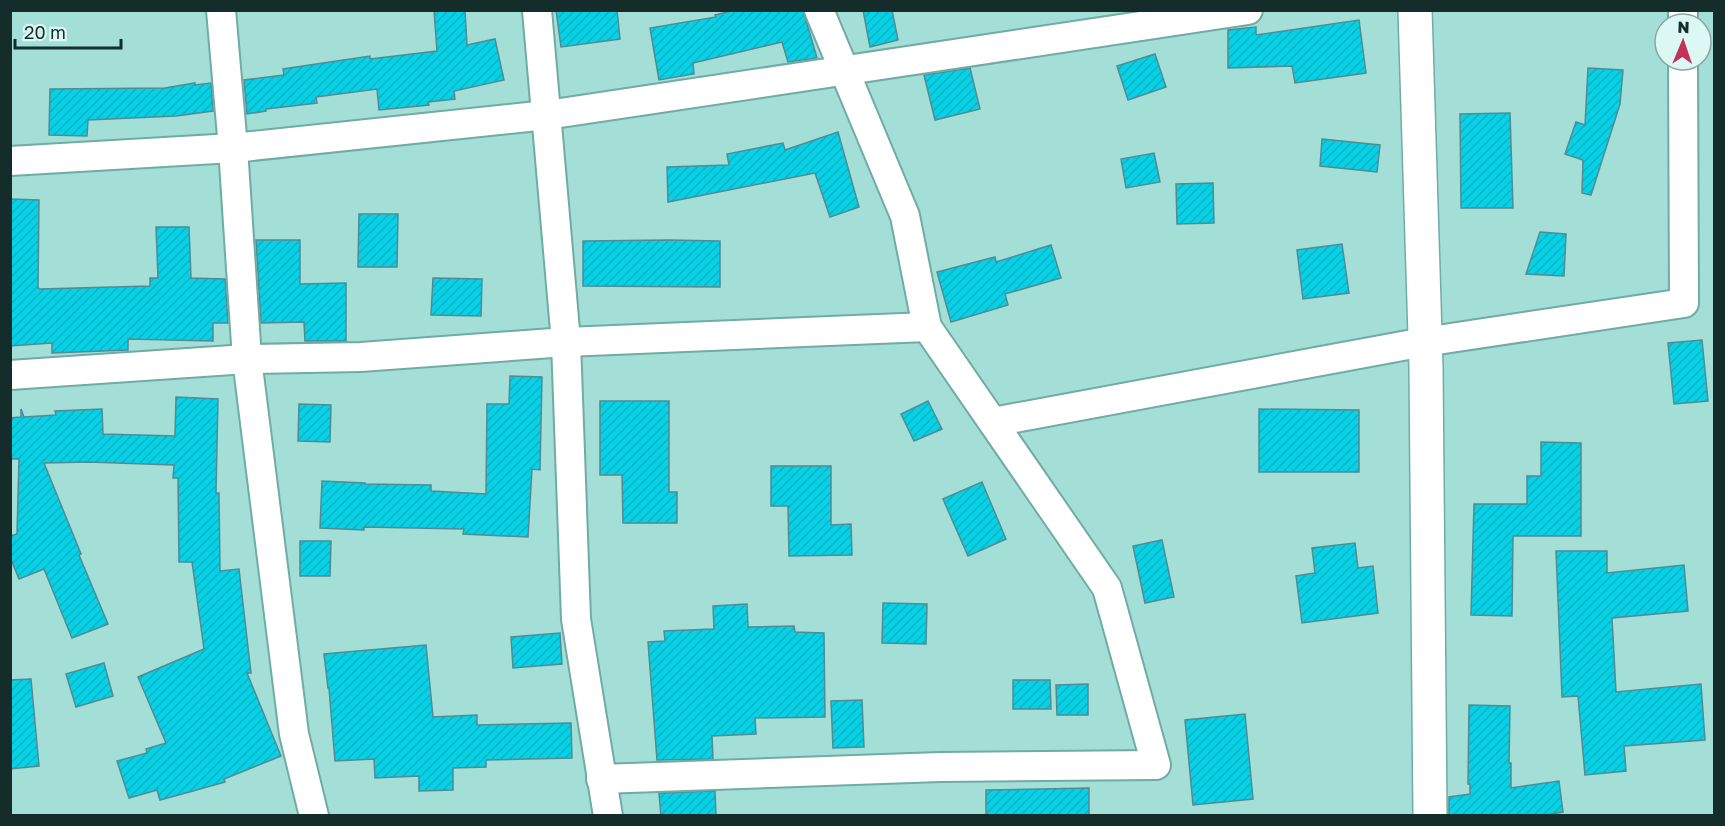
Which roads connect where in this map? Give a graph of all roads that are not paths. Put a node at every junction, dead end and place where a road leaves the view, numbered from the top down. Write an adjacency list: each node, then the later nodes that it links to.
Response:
1 (221, 10): 9 (street)
2 (537, 10): 8 (street)
3 (819, 10): 6 (street)
4 (1248, 10): 6 (street)
5 (1415, 10): 13 (street)
6 (844, 71): 8 (street); 11 (street)
7 (1683, 72): 13 (street)
8 (547, 115): 9 (street); 12 (street)
9 (233, 148): 10 (street); 14 (street)
10 (10, 161)
11 (927, 327): 12 (street); 16 (street)
12 (566, 342): 14 (street); 17 (street)
13 (1424, 342): 16 (street); 20 (street)
14 (247, 359): 15 (street); 18 (street)
15 (10, 375)
16 (993, 422): 17 (street)
17 (601, 779): 19 (street)
18 (315, 816)
19 (608, 816)
20 (1430, 816)

